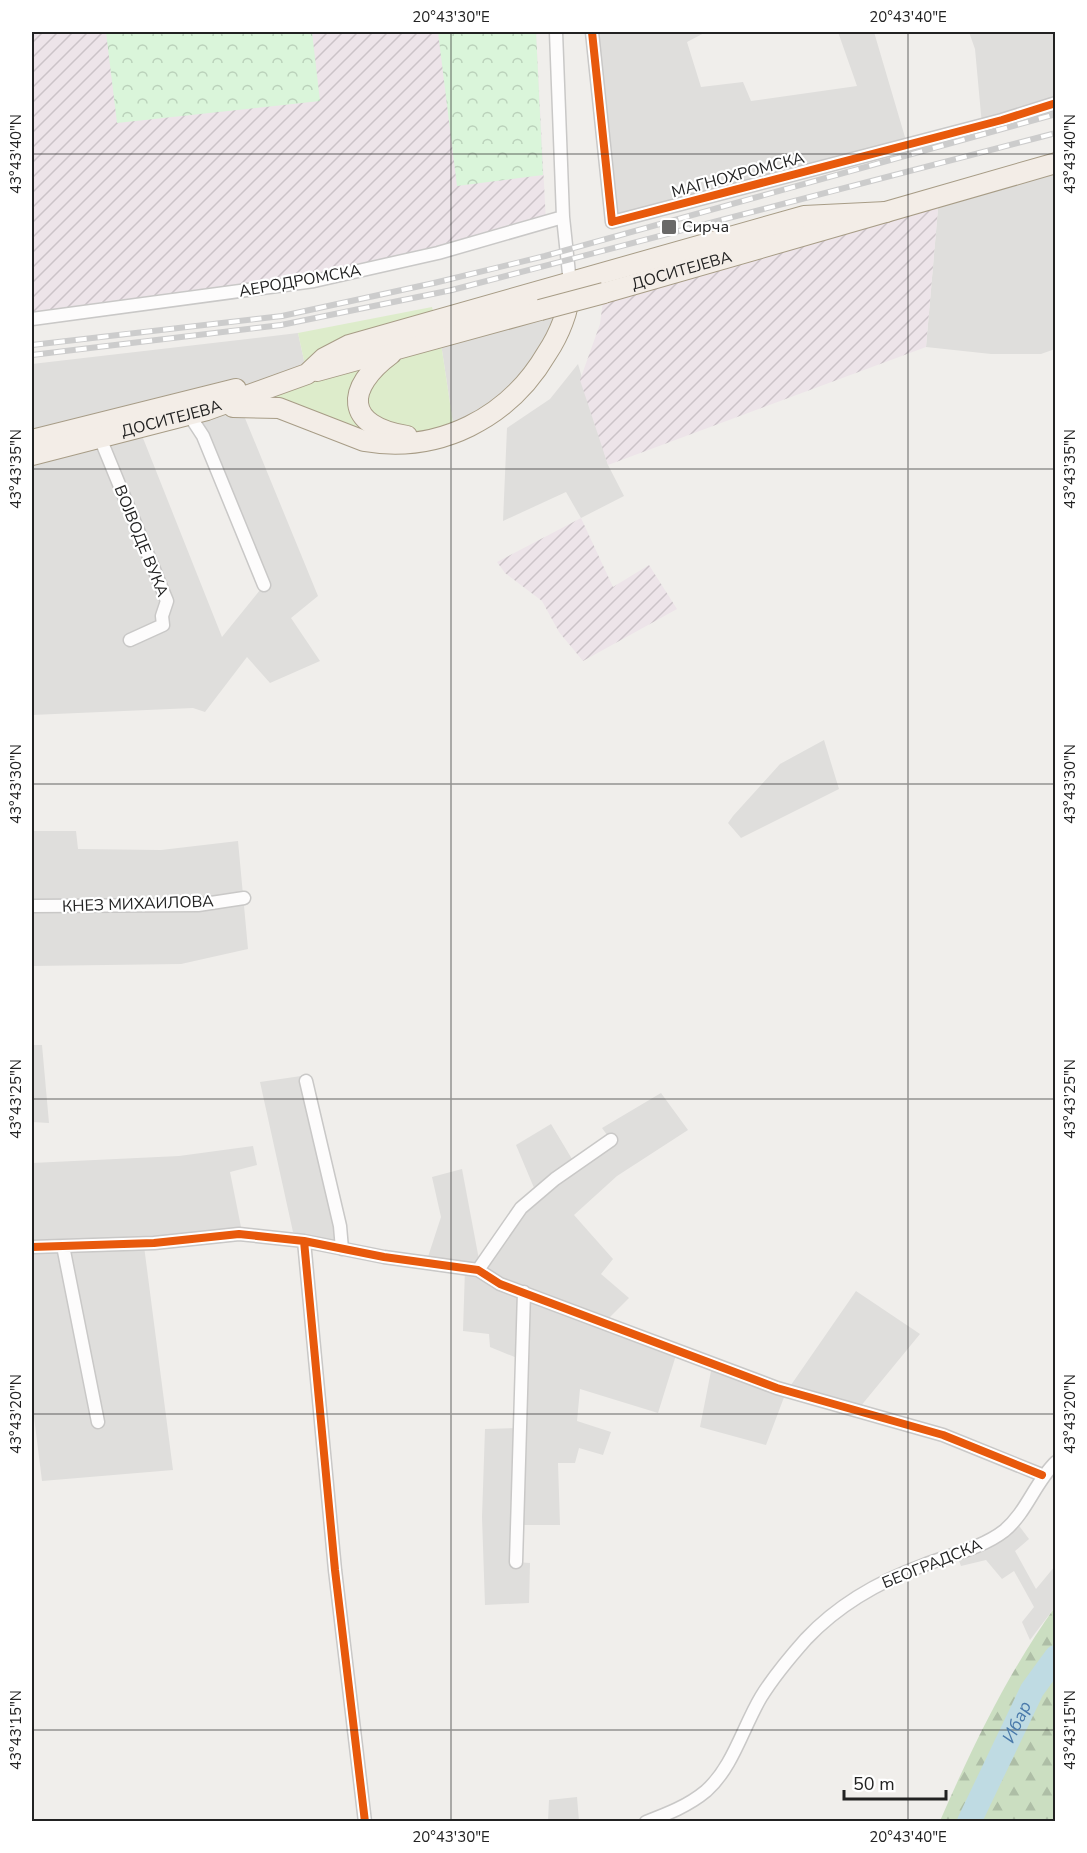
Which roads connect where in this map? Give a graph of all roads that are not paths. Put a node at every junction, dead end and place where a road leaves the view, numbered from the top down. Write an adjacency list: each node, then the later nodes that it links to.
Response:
1 (556, 32): 6 (street)
2 (592, 32): 3 (street, МАГНОХРОМСКА)
3 (1056, 103)
4 (1056, 164): 5 (main road, ДОСИТЕЈЕВА)
5 (886, 212): 7 (main road); 9 (main road, ДОСИТЕЈЕВА, bridge)
6 (563, 217): 7 (street); 8 (street, АЕРОДРОМСКА)
7 (570, 283): 10 (main road); 12 (main road)
8 (32, 319)
9 (399, 348): 10 (main road, ДОСИТЕЈЕВА); 12 (main road)
10 (307, 374): 11 (main road, ДОСИТЕЈЕВА); 11 (main road, ДОСИТЕЈЕВА)
11 (192, 409): 12 (main road); 13 (main road, ДОСИТЕЈЕВА); 16 (street)
12 (487, 416)
13 (97, 431): 14 (main road, ДОСИТЕЈЕВА); 15 (main road, ДОСИТЕЈЕВА); 17 (street, ВОЈВОДЕ ВУКА)
14 (32, 440)
15 (32, 455)
16 (264, 585)
17 (130, 640)
18 (244, 898): 19 (street, КНЕЗ МИХАИЛОВА)
19 (32, 906)
20 (306, 1081): 25 (street)
21 (612, 1140): 26 (street)
22 (304, 1241): 23 (street); 25 (street); 32 (street)
23 (63, 1245): 24 (street); 28 (street)
24 (32, 1248)
25 (342, 1249): 26 (street)
26 (478, 1270): 27 (street)
27 (524, 1292): 30 (street); 31 (street)
28 (98, 1422)
29 (1056, 1462): 30 (street, БЕОГРАДСКА)
30 (1042, 1475): 33 (street, БЕОГРАДСКА)
31 (516, 1562)
32 (365, 1821)
33 (646, 1821)

